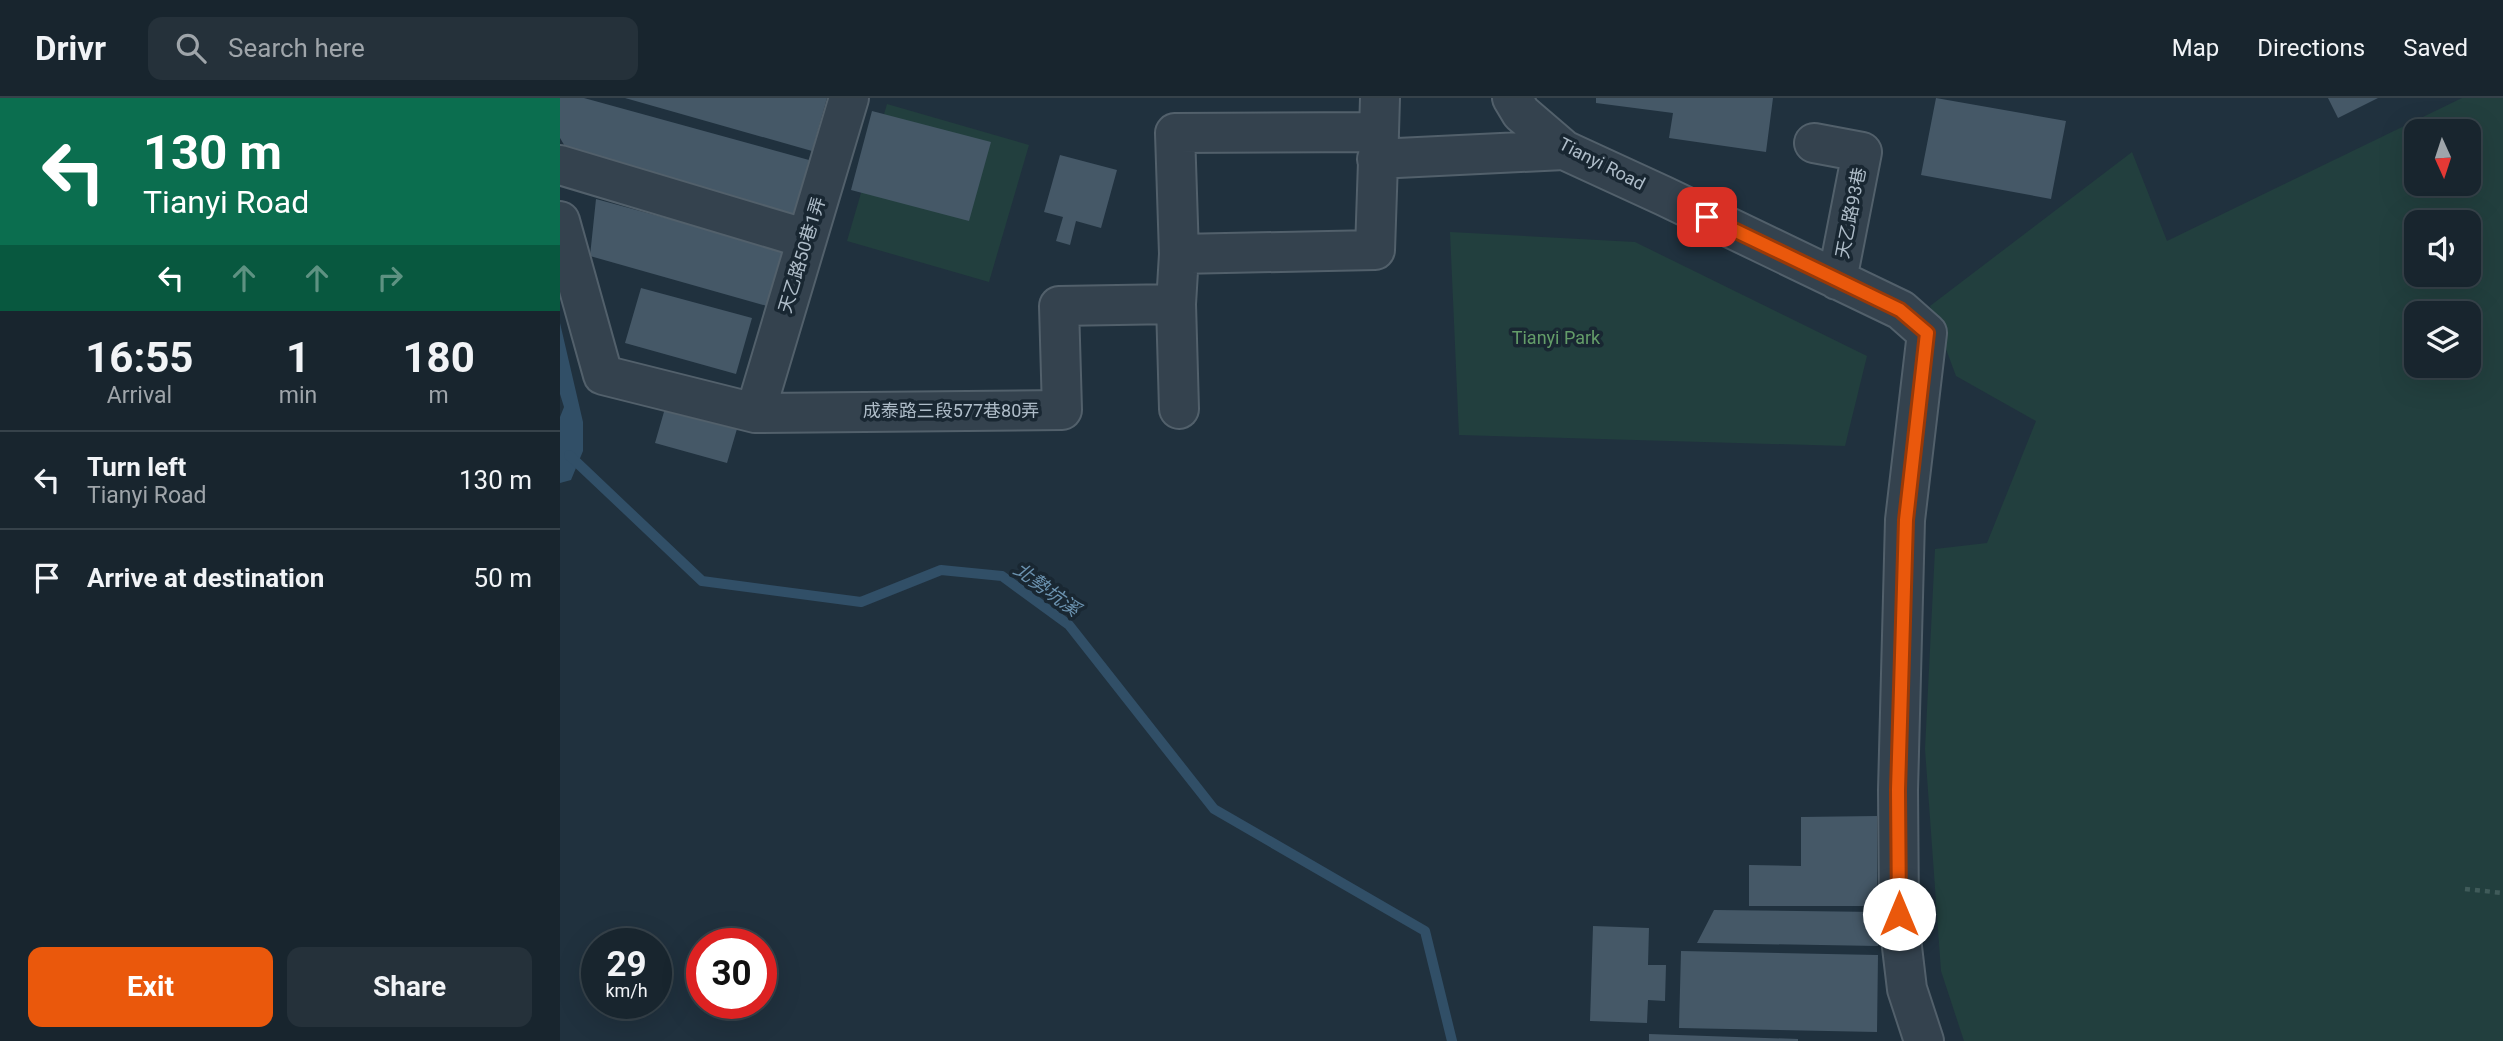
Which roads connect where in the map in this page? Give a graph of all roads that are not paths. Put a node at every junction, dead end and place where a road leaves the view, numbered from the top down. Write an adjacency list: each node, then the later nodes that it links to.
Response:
1 (849, 98): 8 (street, 天乙路50巷1弄)
2 (1512, 98): 5 (street, Tianyi Road)
3 (1379, 130): 5 (street); 9 (street); 9 (street)
4 (1814, 143): 10 (street, 天乙路93巷)
5 (1564, 150): 10 (street, Tianyi Road)
6 (560, 165): 8 (street)
7 (560, 221): 13 (street)
8 (807, 239): 13 (street, 天乙路50巷1弄)
9 (1179, 254): 11 (street)
10 (1838, 280): 14 (street, Tianyi Road)
11 (1176, 304): 12 (street); 13 (street, 成泰路三段577巷80弄)
12 (1180, 409)
13 (755, 413)
14 (1924, 1041)

